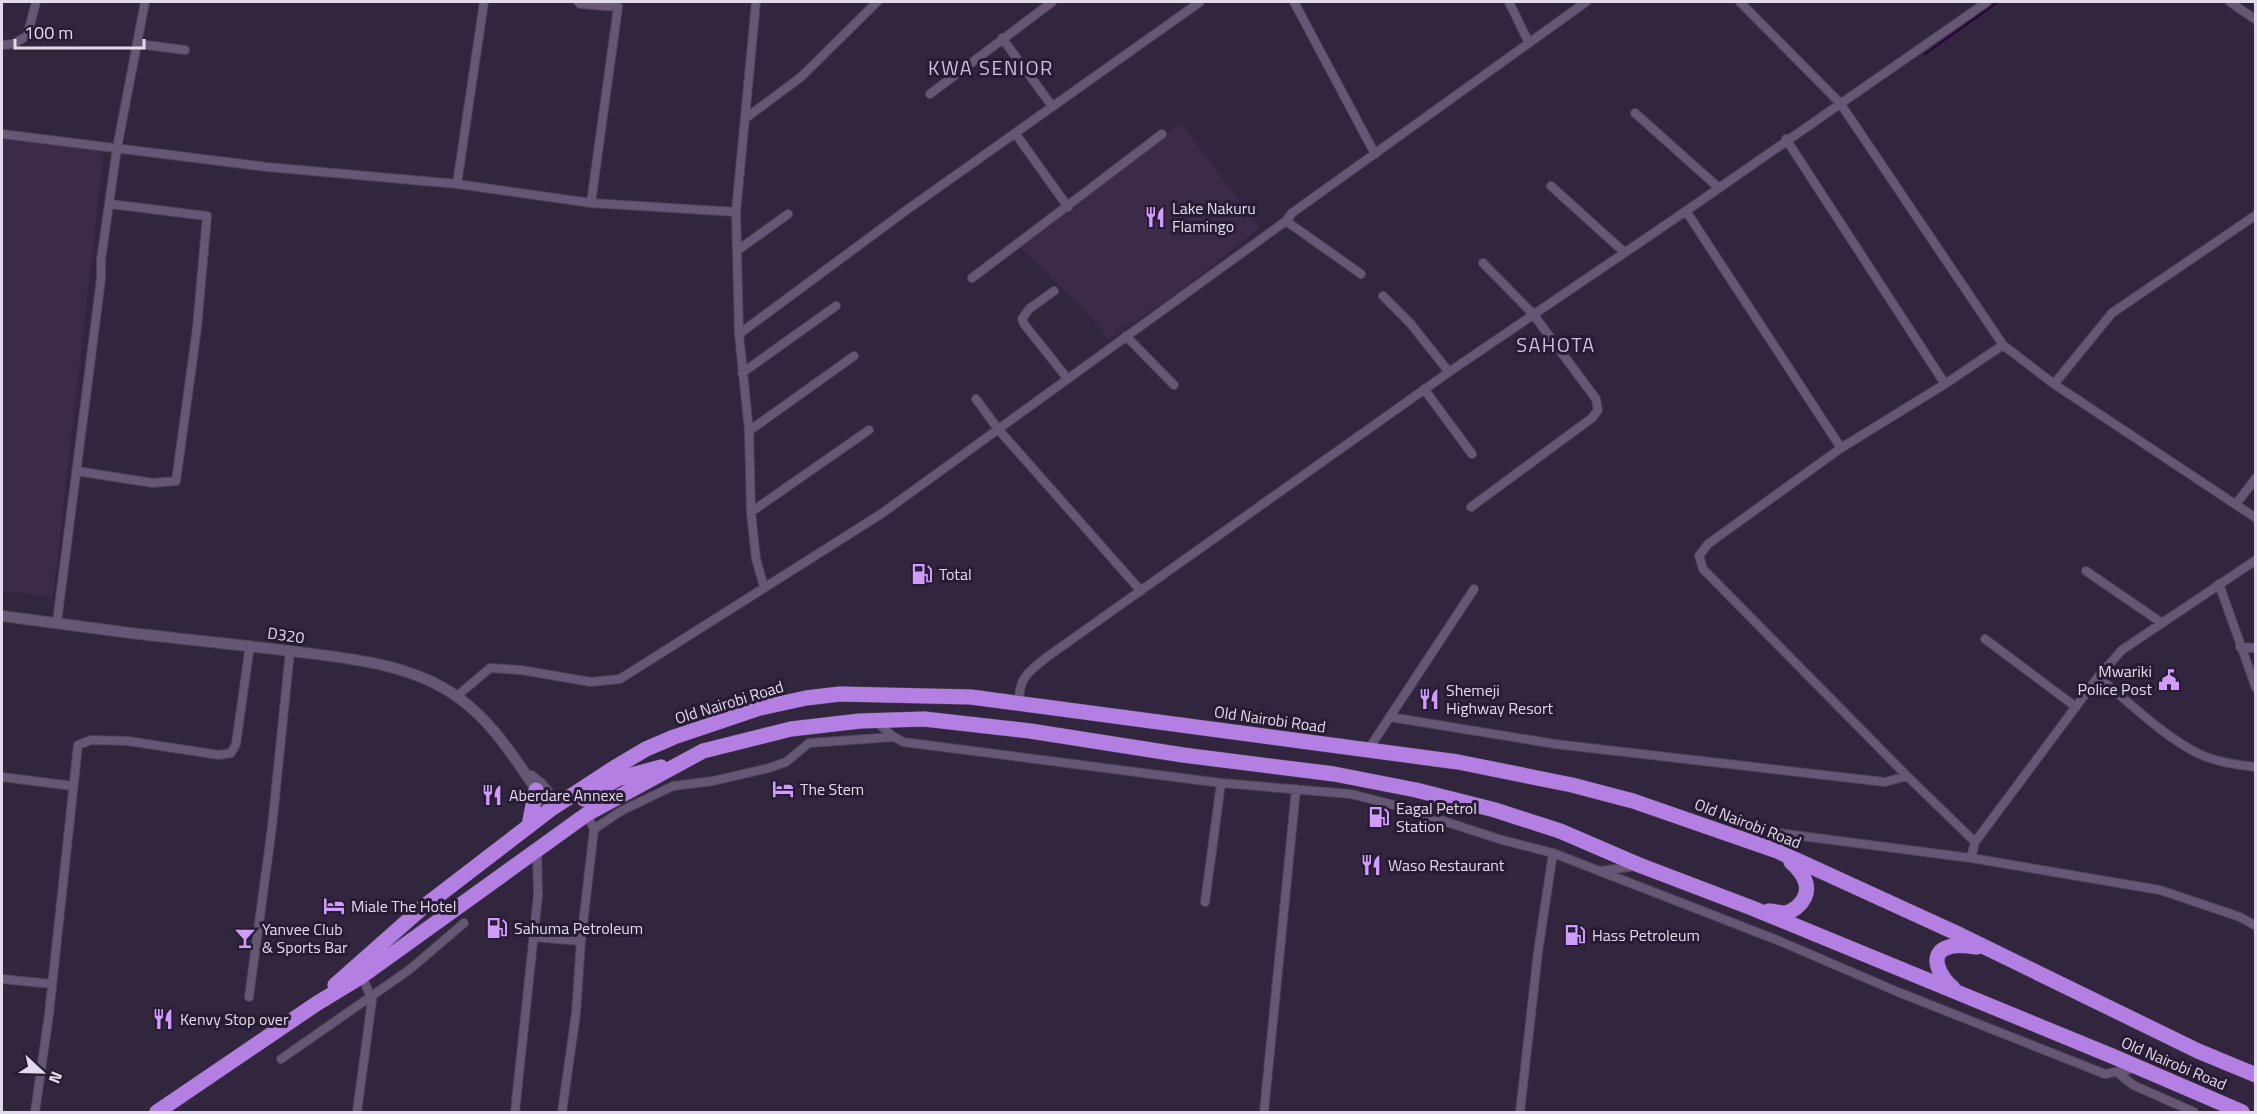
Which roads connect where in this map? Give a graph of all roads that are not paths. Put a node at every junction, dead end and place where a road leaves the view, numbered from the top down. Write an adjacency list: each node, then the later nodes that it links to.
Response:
1 (36, 2): 19 (street)
2 (145, 2): 18 (street)
3 (484, 2): 32 (street)
4 (578, 2): 35 (street)
5 (756, 2): 25 (street)
6 (877, 2): 25 (street)
7 (1052, 2): 16 (street)
8 (1200, 2): 23 (street)
9 (1294, 2): 31 (street)
10 (1509, 2): 17 (street)
11 (1586, 2): 17 (street)
12 (1740, 2): 22 (street)
13 (1987, 2): 22 (street)
14 (2230, 2): 15 (street)
15 (2256, 20)
16 (1002, 38): 21 (street); 23 (street)
17 (1529, 43): 31 (street)
18 (138, 44): 20 (street); 30 (street)
19 (2, 45)
20 (185, 50)
21 (930, 94)
22 (1840, 103): 29 (street); 54 (street)
23 (1052, 106): 26 (street)
24 (1635, 113): 34 (street)
25 (746, 118): 39 (street)
26 (1015, 133): 37 (street); 52 (street)
27 (2, 134): 30 (street)
28 (1162, 135): 37 (street)
29 (1786, 140): 34 (street); 59 (street)
30 (117, 148): 32 (street); 36 (street)
31 (1375, 154): 42 (street)
32 (457, 184): 35 (street)
33 (1551, 186): 44 (street)
34 (1719, 188): 38 (street)
35 (591, 203): 39 (street)
36 (110, 204): 69 (street); 69 (street)
37 (1068, 207): 47 (street)
38 (1686, 211): 44 (street); 67 (street)
39 (736, 212): 43 (street)
40 (788, 213): 43 (street)
41 (2256, 216): 60 (street)
42 (1286, 221): 46 (street); 53 (street)
43 (738, 250): 52 (street)
44 (1624, 252): 51 (street)
45 (1483, 263): 51 (street)
46 (1361, 274)
47 (972, 278)
48 (1054, 291): 58 (street)
49 (1383, 296): 56 (street)
50 (836, 306): 57 (street)
51 (1533, 314): 56 (street); 72 (street)
52 (739, 334): 57 (street)
53 (1126, 336): 58 (street); 61 (street)
54 (2003, 345): 59 (street); 60 (street)
55 (854, 356): 66 (street)
56 (1449, 372): 62 (street)
57 (742, 373): 66 (street)
58 (1067, 378): 64 (street)
59 (1945, 384): 67 (street)
60 (2054, 384): 71 (street)
61 (1174, 385)
62 (1424, 389): 68 (street); 80 (street)
63 (976, 399): 64 (street)
64 (998, 429): 78 (street); 80 (street)
65 (869, 430): 73 (street)
66 (749, 431): 73 (street)
67 (1841, 448): 103 (street)
68 (1472, 454)
69 (76, 471): 82 (street)
70 (2256, 478): 71 (street)
71 (2236, 504): 74 (street)
72 (1471, 507)
73 (751, 512): 78 (street)
74 (2256, 518)
75 (2256, 560): 77 (street)
76 (2086, 571): 83 (street)
77 (2219, 584): 83 (street); 86 (street)
78 (764, 587): 91 (street)
79 (1474, 589): 94 (street)
80 (1141, 591): 92 (street)
81 (2, 616): 82 (street, D320 / D320)
82 (57, 622): 85 (street, D320 / D320)
83 (2162, 623): 89 (street)
84 (1985, 639): 93 (street)
85 (250, 645): 88 (street, D320 / D320); 106 (street)
86 (2240, 647): 87 (street); 90 (street)
87 (2256, 648)
88 (290, 651): 91 (street, D320 / D320); 131 (street)
89 (2098, 677): 93 (street); 101 (street)
90 (2256, 688)
91 (457, 696): 102 (street, D320 / D320)
92 (1020, 704): 96 (highway, Old Nairobi Road); 98 (highway, Old Nairobi Road)
93 (2076, 707): 113 (street)
94 (1390, 717): 98 (street); 103 (street)
95 (875, 720): 97 (street); 99 (highway, Old Nairobi Road); 118 (highway, Old Nairobi Road)
96 (700, 728): 99 (highway); 109 (highway, Old Nairobi Road)
97 (894, 737): 105 (street); 112 (street)
98 (1368, 750): 115 (highway, Old Nairobi Road)
99 (703, 751): 100 (highway, Old Nairobi Road)
100 (679, 764): 109 (highway); 110 (highway, Old Nairobi Road)
101 (2256, 767)
102 (526, 772): 108 (street, D320); 109 (street, D320)
103 (1907, 776): 113 (street)
104 (2, 777): 106 (street)
105 (1221, 783): 107 (street); 120 (street)
106 (73, 786): 130 (street)
107 (1296, 789): 116 (street); 144 (street)
108 (536, 790): 109 (street, D320); 111 (highway)
109 (556, 809): 111 (highway, Old Nairobi Road); 123 (highway)
110 (587, 814): 112 (street); 114 (highway, Old Nairobi Road)
111 (529, 826): 134 (highway, Old Nairobi Road)
112 (594, 829): 126 (street)
113 (1975, 842): 117 (street)
114 (537, 849): 123 (highway, Old Nairobi Road); 125 (street)
115 (1771, 849): 117 (street); 121 (highway); 127 (highway, Old Nairobi Road)
116 (1553, 853): 119 (street); 145 (street)
117 (1971, 858): 124 (street)
118 (1639, 865): 119 (street); 121 (highway, Old Nairobi Road)
119 (1600, 872): 137 (street)
120 (1205, 902)
121 (1752, 908): 133 (highway, Old Nairobi Road)
122 (464, 923): 132 (street)
123 (431, 925): 128 (highway, Old Nairobi Road)
124 (2256, 926)
125 (534, 937): 126 (street); 142 (street)
126 (581, 941): 143 (street)
127 (1985, 948): 133 (highway); 138 (highway, Old Nairobi Road)
128 (362, 976): 132 (street); 134 (highway, Old Nairobi Road)
129 (2, 979): 130 (street)
130 (52, 984): 139 (street)
131 (249, 997)
132 (371, 998): 135 (street); 141 (street)
133 (1968, 998): 136 (highway, Old Nairobi Road)
134 (316, 1004): 140 (highway, Old Nairobi Road)
135 (281, 1059)
136 (2140, 1068): 137 (street); 147 (highway, Old Nairobi Road)
137 (2118, 1073): 146 (street)
138 (2256, 1075)
139 (35, 1113)
140 (157, 1113)
141 (357, 1113)
142 (515, 1113)
143 (562, 1113)
144 (1264, 1113)
145 (1520, 1113)
146 (2194, 1113)
147 (2242, 1113)

